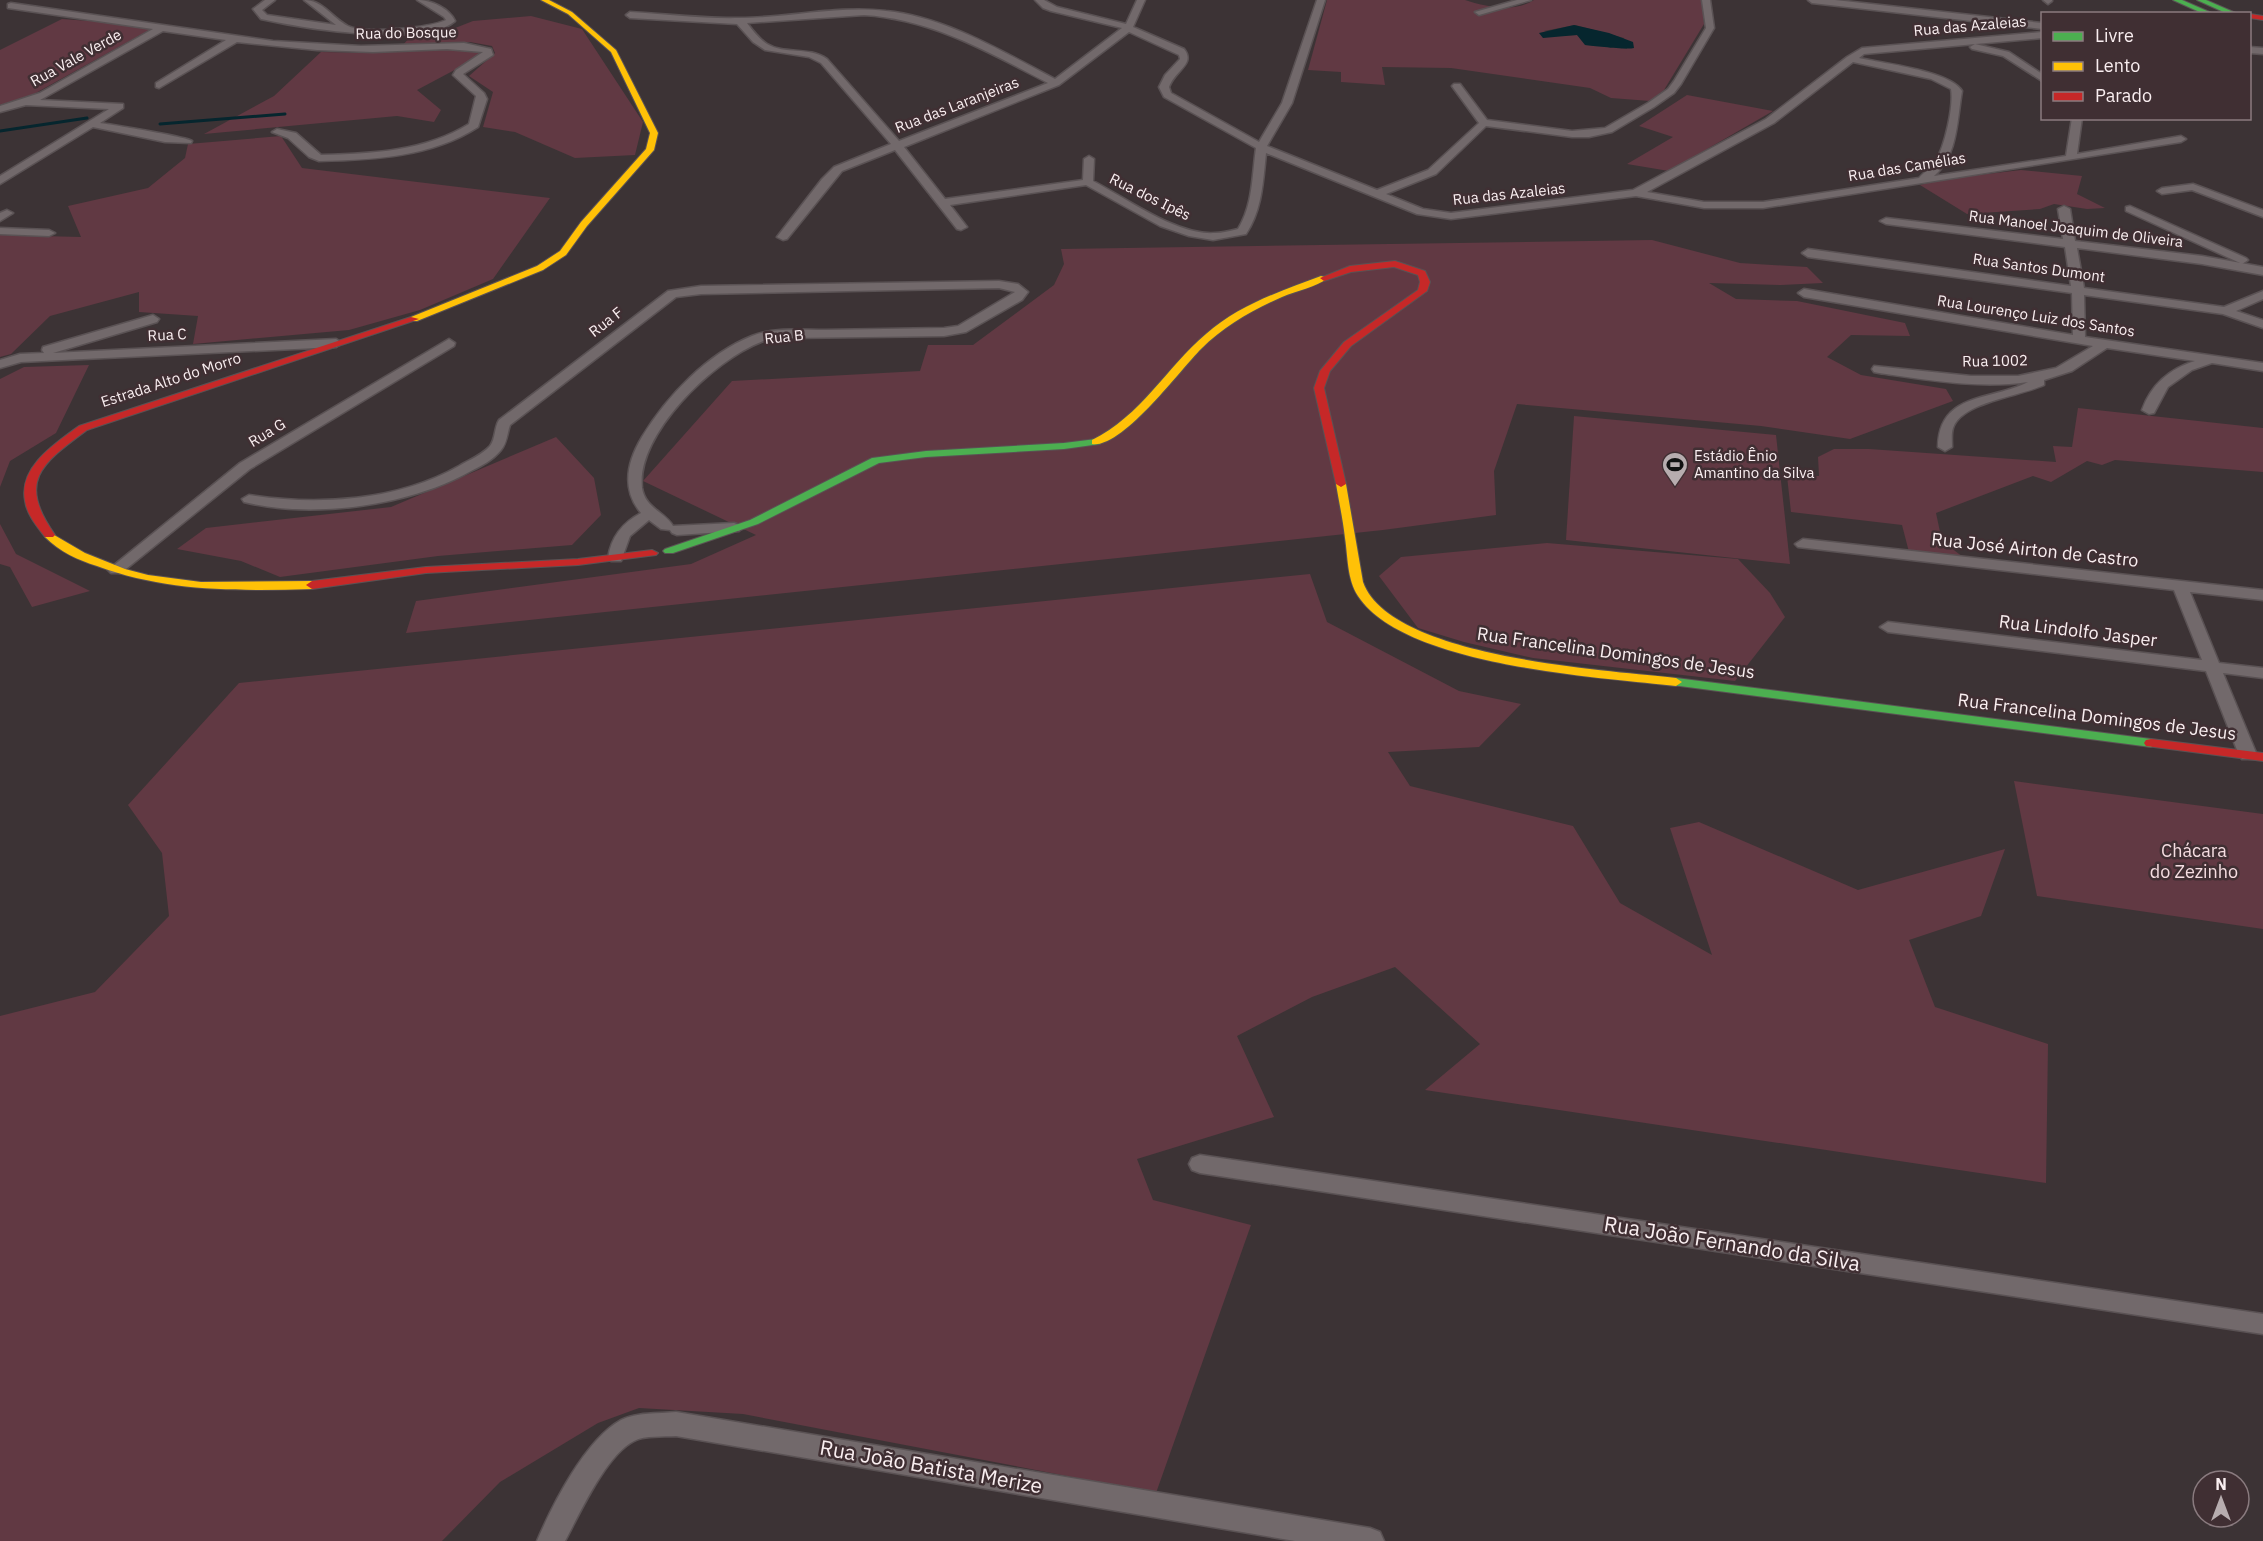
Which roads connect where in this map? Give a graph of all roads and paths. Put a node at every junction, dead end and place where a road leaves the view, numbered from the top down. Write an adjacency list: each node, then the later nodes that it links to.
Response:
1 (270, 0): 19 (street)
2 (308, 0): 25 (street)
3 (421, 0): 25 (street)
4 (544, 0): 74 (street, Estrada Alto do Morro)
5 (1039, 0): 24 (street, Rua das Azaleias)
6 (1141, 0): 24 (street, Rua das Laranjeiras)
7 (1321, 0): 45 (street, Rua dos Ipês)
8 (1527, 0): 15 (street)
9 (1706, 0): 39 (street)
10 (1812, 0): 21 (street)
11 (2176, 0): 16 (street)
12 (2200, 0): 17 (street)
13 (13, 3): 14 (street); 22 (street, Rua do Bosque)
14 (1, 10)
15 (1479, 12)
16 (2206, 12)
17 (2230, 12)
18 (630, 15): 20 (street)
19 (280, 21): 23 (street); 25 (street)
20 (740, 21): 33 (street); 44 (street)
21 (2041, 26)
22 (163, 27): 27 (street, Rua do Bosque); 36 (street, Rua Vale Verde)
23 (263, 28)
24 (1128, 28): 33 (street, Rua das Laranjeiras); 45 (street, Rua das Azaleias)
25 (347, 29)
26 (2041, 35): 28 (street, Rua das Azaleias)
27 (236, 38): 29 (street, Rua do Bosque); 34 (street)
28 (1953, 43): 31 (street, Rua das Azaleias); 32 (street)
29 (291, 44): 30 (street); 41 (street, Rua do Bosque)
30 (273, 53)
31 (1850, 59): 48 (street); 52 (street, Rua das Azaleias)
32 (2041, 77)
33 (1056, 83): 44 (street, Rua das Laranjeiras)
34 (159, 85)
35 (1456, 86): 39 (street)
36 (26, 102): 37 (street, Rua Vale Verde); 40 (street)
37 (0, 109)
38 (2077, 120): 46 (street)
39 (1484, 123): 53 (street)
40 (92, 124): 43 (street); 49 (street)
41 (277, 132)
42 (2181, 139): 46 (street, Rua das Camélias)
43 (187, 141)
44 (897, 145): 54 (street); 62 (street, Rua das Laranjeiras)
45 (1261, 147): 50 (street, Rua dos Ipês); 53 (street, Rua das Azaleias)
46 (2072, 158): 48 (street, Rua das Camélias)
47 (1089, 159): 50 (street)
48 (1922, 180): 52 (street, Rua das Camélias)
49 (0, 181)
50 (1088, 182): 54 (street, Rua dos Ipês)
51 (2162, 191): 57 (street)
52 (1636, 193): 53 (street, Rua das Azaleias)
53 (1377, 194)
54 (943, 203): 59 (street)
55 (2064, 209): 63 (street)
56 (2130, 209): 65 (street)
57 (2263, 214)
58 (1886, 221): 63 (street, Rua Manoel Joaquim de Oliveira)
59 (961, 227)
60 (0, 231): 61 (street)
61 (49, 233)
62 (783, 237)
63 (2068, 243): 65 (street, Rua Manoel Joaquim de Oliveira); 66 (street)
64 (1809, 253): 66 (street, Rua Santos Dumont)
65 (2263, 270)
66 (2078, 290): 70 (street, Rua Santos Dumont); 73 (street)
67 (1804, 293): 73 (street, Rua Lourenço Luiz dos Santos)
68 (2263, 296): 70 (street)
69 (1018, 297): 85 (street, Rua F); 86 (street, Rua B)
70 (2225, 311): 72 (street, Rua Santos Dumont)
71 (153, 319): 77 (street)
72 (2263, 324)
73 (2079, 340): 76 (street, Rua Lourenço Luiz dos Santos)
74 (336, 343): 77 (street, Rua C); 93 (street, Estrada Alto do Morro)
75 (449, 343): 93 (street, Rua G)
76 (2104, 344): 78 (street, Rua Lourenço Luiz dos Santos); 82 (street, Rua 1002)
77 (20, 358): 79 (street, Rua C)
78 (2223, 361): 80 (street, Rua Lourenço Luiz dos Santos); 83 (street)
79 (0, 364)
80 (2263, 367)
81 (1879, 369): 82 (street, Rua 1002)
82 (2050, 374): 84 (street)
83 (2150, 410)
84 (1945, 447)
85 (249, 499)
86 (650, 514): 87 (street, Rua B); 92 (street)
87 (672, 528): 88 (street, Rua Francelina Domingos de Jesus)
88 (734, 528): 90 (street, Rua Francelina Domingos de Jesus); 99 (street, Rua Francelina Domingos de Jesus)
89 (1803, 544): 94 (street, Rua José Airton de Castro)
90 (669, 550)
91 (652, 553): 92 (street, Estrada Alto do Morro)
92 (616, 558): 93 (street, Estrada Alto do Morro)
93 (116, 570)
94 (2180, 586): 95 (street, Rua José Airton de Castro); 97 (street)
95 (2263, 595)
96 (1888, 627): 97 (street, Rua Lindolfo Jasper)
97 (2213, 667): 98 (street, Rua Lindolfo Jasper); 99 (street)
98 (2263, 673)
99 (2256, 756)
100 (1200, 1164): 101 (street, Rua João Fernando da Silva)
101 (2263, 1324)
102 (551, 1541): 103 (street, Rua João Batista Merize)
103 (1370, 1541)

